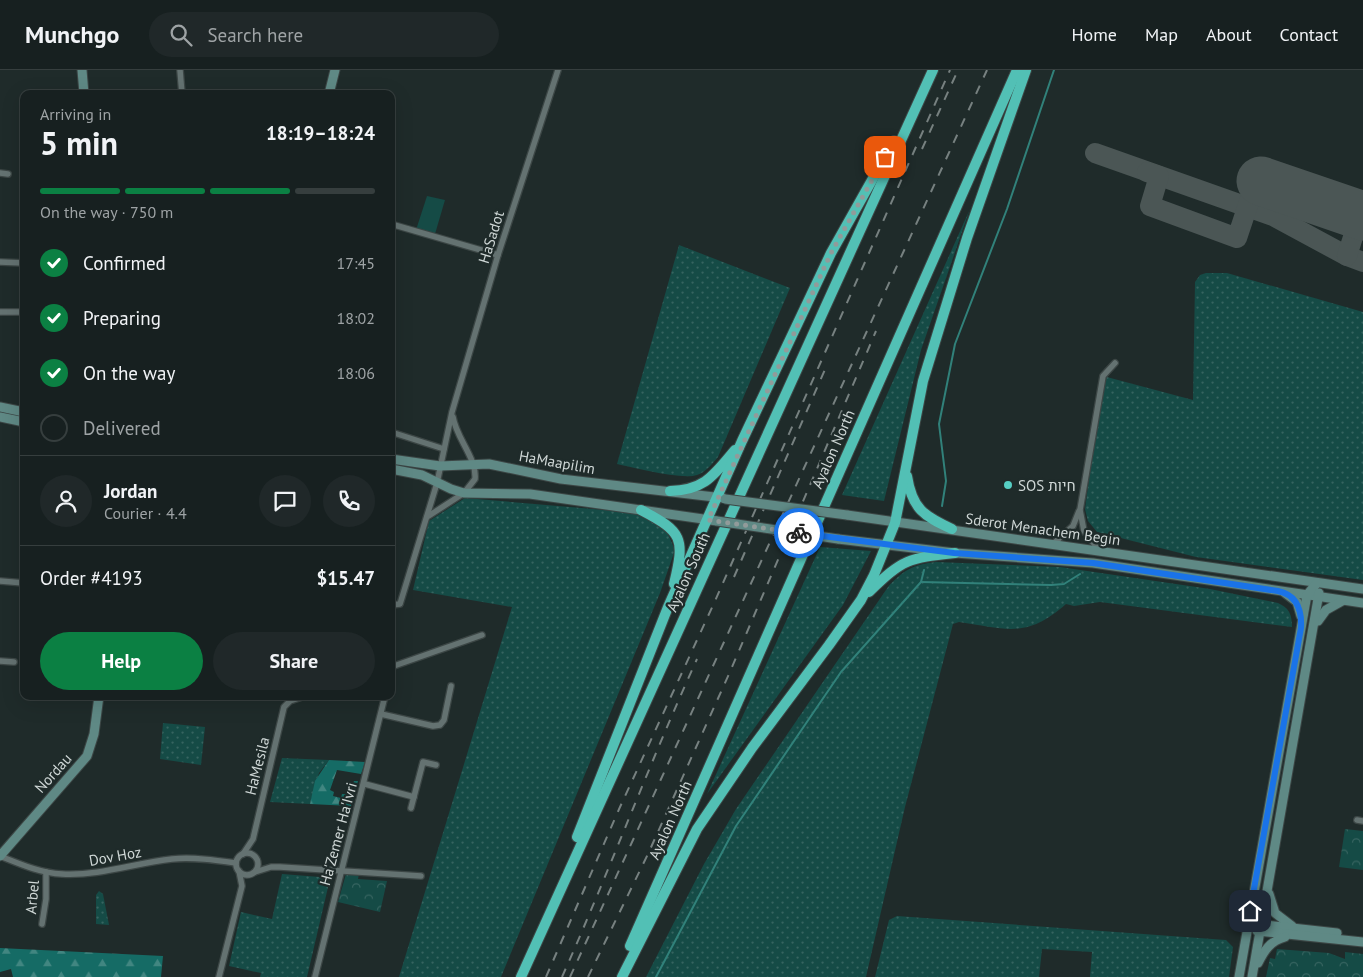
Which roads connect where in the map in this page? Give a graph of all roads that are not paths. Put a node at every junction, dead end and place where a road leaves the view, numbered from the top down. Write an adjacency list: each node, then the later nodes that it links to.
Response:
1 (82, 70): 8 (main road)
2 (180, 70): 9 (street)
3 (335, 70): 10 (main road)
4 (558, 70): 14 (street, HaSadot)
5 (1017, 70): 99 (highway, Ayalon North)
6 (1026, 70): 31 (highway)
7 (932, 74): 26 (highway); 94 (highway, Ayalon South)
8 (84, 90)
9 (182, 90)
10 (329, 90)
11 (0, 173): 12 (street)
12 (8, 174)
13 (395, 225): 14 (street)
14 (498, 255): 22 (street, HaSadot)
15 (0, 262): 16 (street)
16 (20, 263)
17 (0, 312): 18 (street)
18 (20, 312)
19 (1114, 363): 38 (street)
20 (0, 407): 21 (main road)
21 (20, 411)
22 (452, 412): 27 (street, HaSadot); 29 (street)
23 (0, 417): 24 (main road)
24 (20, 421)
25 (395, 433): 27 (street)
26 (742, 441): 34 (highway); 36 (highway)
27 (444, 449): 30 (street, HaSadot)
28 (395, 460): 30 (main road, HaMaapilim)
29 (472, 464): 30 (main road, HaMaapilim); 34 (main road, HaMaapilim); 35 (street)
30 (440, 466): 33 (street, HaSadot)
31 (906, 469): 41 (highway); 42 (highway)
32 (395, 470): 33 (main road)
33 (437, 482): 35 (main road); 39 (street, HaSadot)
34 (670, 491): 36 (main road, HaMaapilim)
35 (464, 493): 37 (main road); 39 (street)
36 (722, 498): 40 (highway); 41 (main road, Sderot Menachem Begin, bridge)
37 (642, 510): 40 (main road); 58 (highway)
38 (1080, 510): 43 (street); 45 (street)
39 (425, 520): 57 (street, HaSadot)
40 (712, 520): 44 (main road, Sderot Menachem Begin, bridge); 58 (highway)
41 (894, 523): 42 (main road, Sderot Menachem Begin); 44 (highway)
42 (952, 529): 43 (main road, Sderot Menachem Begin)
43 (1053, 544): 45 (main road, Sderot Menachem Begin)
44 (887, 546): 46 (main road, Sderot Menachem Begin); 54 (highway)
45 (1100, 551): 48 (main road, Sderot Menachem Begin)
46 (954, 553): 51 (main road, Sderot Menachem Begin); 54 (highway)
47 (0, 581): 49 (street)
48 (1317, 582): 50 (main road, Sderot Menachem Begin); 52 (main road); 53 (main road)
49 (20, 583)
50 (1363, 589)
51 (1278, 591): 52 (main road, Sderot Menachem Begin); 59 (main road)
52 (1307, 595): 53 (main road, Sderot Menachem Begin); 59 (main road)
53 (1320, 597): 55 (main road, Sderot Menachem Begin); 60 (main road)
54 (861, 600): 100 (highway)
55 (1346, 601): 56 (main road, Sderot Menachem Begin); 60 (main road)
56 (1363, 603)
57 (395, 605)
58 (668, 608): 94 (highway)
59 (1301, 628): 88 (main road)
60 (1314, 630): 85 (main road)
61 (482, 635): 64 (street)
62 (0, 661): 63 (street)
63 (14, 662)
64 (395, 667)
65 (451, 686): 69 (street)
66 (98, 700): 76 (main road, Nordau)
67 (293, 700): 74 (street, HaMesila)
68 (384, 700): 69 (street, Ha'Zemer Ha'Ivri)
69 (381, 714): 71 (street, Ha'Zemer Ha'Ivri)
70 (436, 765): 72 (street)
71 (365, 784): 72 (street); 81 (street, Ha'Zemer Ha'Ivri)
72 (414, 797): 73 (street)
73 (411, 808)
74 (253, 839): 75 (street, HaMesila); 77 (street, HaMesila)
75 (243, 854): 77 (street); 78 (street)
76 (0, 856): 82 (street, Dov Hoz)
77 (256, 857): 79 (street); 83 (street)
78 (236, 863): 80 (street); 82 (street, Dov Hoz)
79 (280, 867): 81 (street); 83 (street)
80 (239, 871): 83 (street); 86 (street)
81 (341, 871): 84 (street); 97 (street, Ha'Zemer Ha'Ivri)
82 (46, 872): 87 (street, Arbel)
83 (253, 873): 86 (street)
84 (421, 876)
85 (1268, 884): 89 (main road); 90 (main road)
86 (242, 886): 96 (street)
87 (42, 924)
88 (1248, 925): 89 (main road); 101 (main road)
89 (1261, 928): 90 (main road); 91 (main road); 95 (main road)
90 (1297, 928): 92 (main road)
91 (1290, 936): 93 (main road); 95 (main road)
92 (1363, 936)
93 (1363, 942)
94 (528, 961): 98 (highway, Ayalon South)
95 (1252, 976)
96 (219, 977)
97 (315, 977)
98 (521, 977)
99 (616, 977)
100 (622, 977)
101 (1239, 977)

